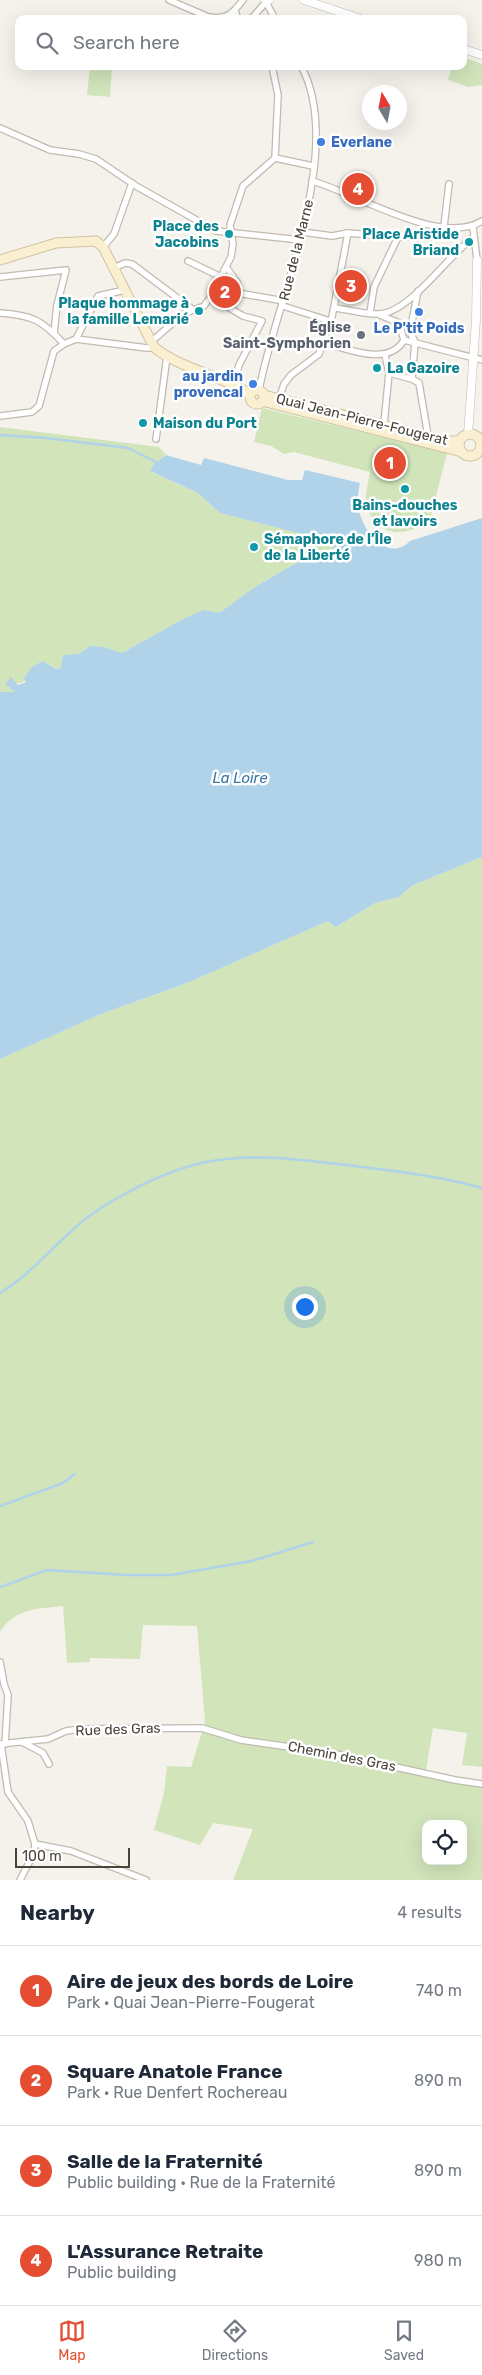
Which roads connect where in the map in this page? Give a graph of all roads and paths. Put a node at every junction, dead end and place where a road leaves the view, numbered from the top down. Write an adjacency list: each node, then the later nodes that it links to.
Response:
1 (169, 0): 6 (street)
2 (243, 0): 5 (street)
3 (304, 0): 11 (street)
4 (267, 1): 9 (street); 10 (street)
5 (235, 11): 7 (street); 8 (street)
6 (204, 15)
7 (229, 15)
8 (236, 15)
9 (255, 15)
10 (273, 15)
11 (349, 15)
12 (467, 50): 13 (street)
13 (482, 55)
14 (273, 70): 17 (street)
15 (303, 70): 18 (street, Rue de la Marne)
16 (0, 128): 20 (street)
17 (275, 158): 18 (street); 28 (street)
18 (313, 166): 19 (street, Rue de la Marne)
19 (312, 181): 23 (street); 26 (street, Rue de la Marne)
20 (132, 183): 28 (street); 32 (street)
21 (449, 184): 23 (street)
22 (482, 222): 24 (street)
23 (444, 226): 25 (street)
24 (473, 227): 25 (street); 30 (street)
25 (456, 228): 29 (street)
26 (302, 232): 27 (street); 31 (street, Rue de la Marne)
27 (348, 233): 29 (street); 44 (street)
28 (231, 234): 31 (street); 36 (street)
29 (398, 237): 47 (street)
30 (473, 238): 34 (street); 41 (street)
31 (300, 240): 43 (street, Rue de la Marne)
32 (103, 247): 33 (main road); 37 (main road)
33 (0, 260)
34 (477, 260): 59 (street)
35 (188, 261): 39 (street)
36 (226, 267): 39 (street); 42 (street)
37 (114, 268): 40 (main road); 45 (street)
38 (0, 277): 50 (street)
39 (221, 277): 45 (street)
40 (125, 290): 51 (street); 53 (main road)
41 (418, 291): 48 (street); 55 (street)
42 (238, 293): 43 (street); 62 (street)
43 (284, 304): 49 (street); 63 (street, Rue de la Marne)
44 (334, 308): 47 (street); 49 (street)
45 (192, 309): 53 (street)
46 (0, 312): 50 (street)
47 (370, 313): 48 (street)
48 (378, 314): 52 (street)
49 (331, 319): 54 (street)
50 (54, 332): 56 (street)
51 (76, 339): 53 (street); 56 (street)
52 (404, 340): 55 (street); 57 (street)
53 (151, 342): 58 (main road, Quai Jean-Pierre-Fougerat)
54 (323, 342): 57 (street); 64 (street)
55 (414, 342): 59 (street); 61 (street)
56 (64, 344): 65 (street)
57 (385, 355): 60 (street)
58 (170, 358): 62 (main road, Quai Jean-Pierre-Fougerat); 69 (street)
59 (478, 359): 67 (street)
60 (389, 373): 61 (street); 66 (street)
61 (412, 379): 68 (street)
62 (236, 385): 63 (main road, Quai Jean-Pierre-Fougerat)
63 (259, 395): 64 (main road, Quai Jean-Pierre-Fougerat); 72 (main road, Quai Jean-Pierre-Fougerat)
64 (279, 399): 66 (main road, Quai Jean-Pierre-Fougerat)
65 (0, 416)
66 (384, 424): 68 (main road, Quai Jean-Pierre-Fougerat)
67 (468, 435): 70 (main road, Quai Jean-Pierre-Fougerat); 71 (main road, Quai Jean-Pierre-Fougerat)
68 (428, 436): 70 (main road, Quai Jean-Pierre-Fougerat)
69 (156, 438)
70 (460, 441): 72 (main road, Quai Jean-Pierre-Fougerat)
71 (481, 446): 72 (main road, Quai Jean-Pierre-Fougerat)
72 (462, 452)
73 (0, 1662): 76 (street)
74 (202, 1728): 75 (street, Rue des Gras); 78 (street, Chemin des Gras)
75 (22, 1742): 76 (street, Rue des Gras); 77 (street)
76 (2, 1744): 79 (street)
77 (49, 1764)
78 (482, 1784)
79 (36, 1844): 80 (street); 81 (street)
80 (20, 1880)
81 (146, 1880)

